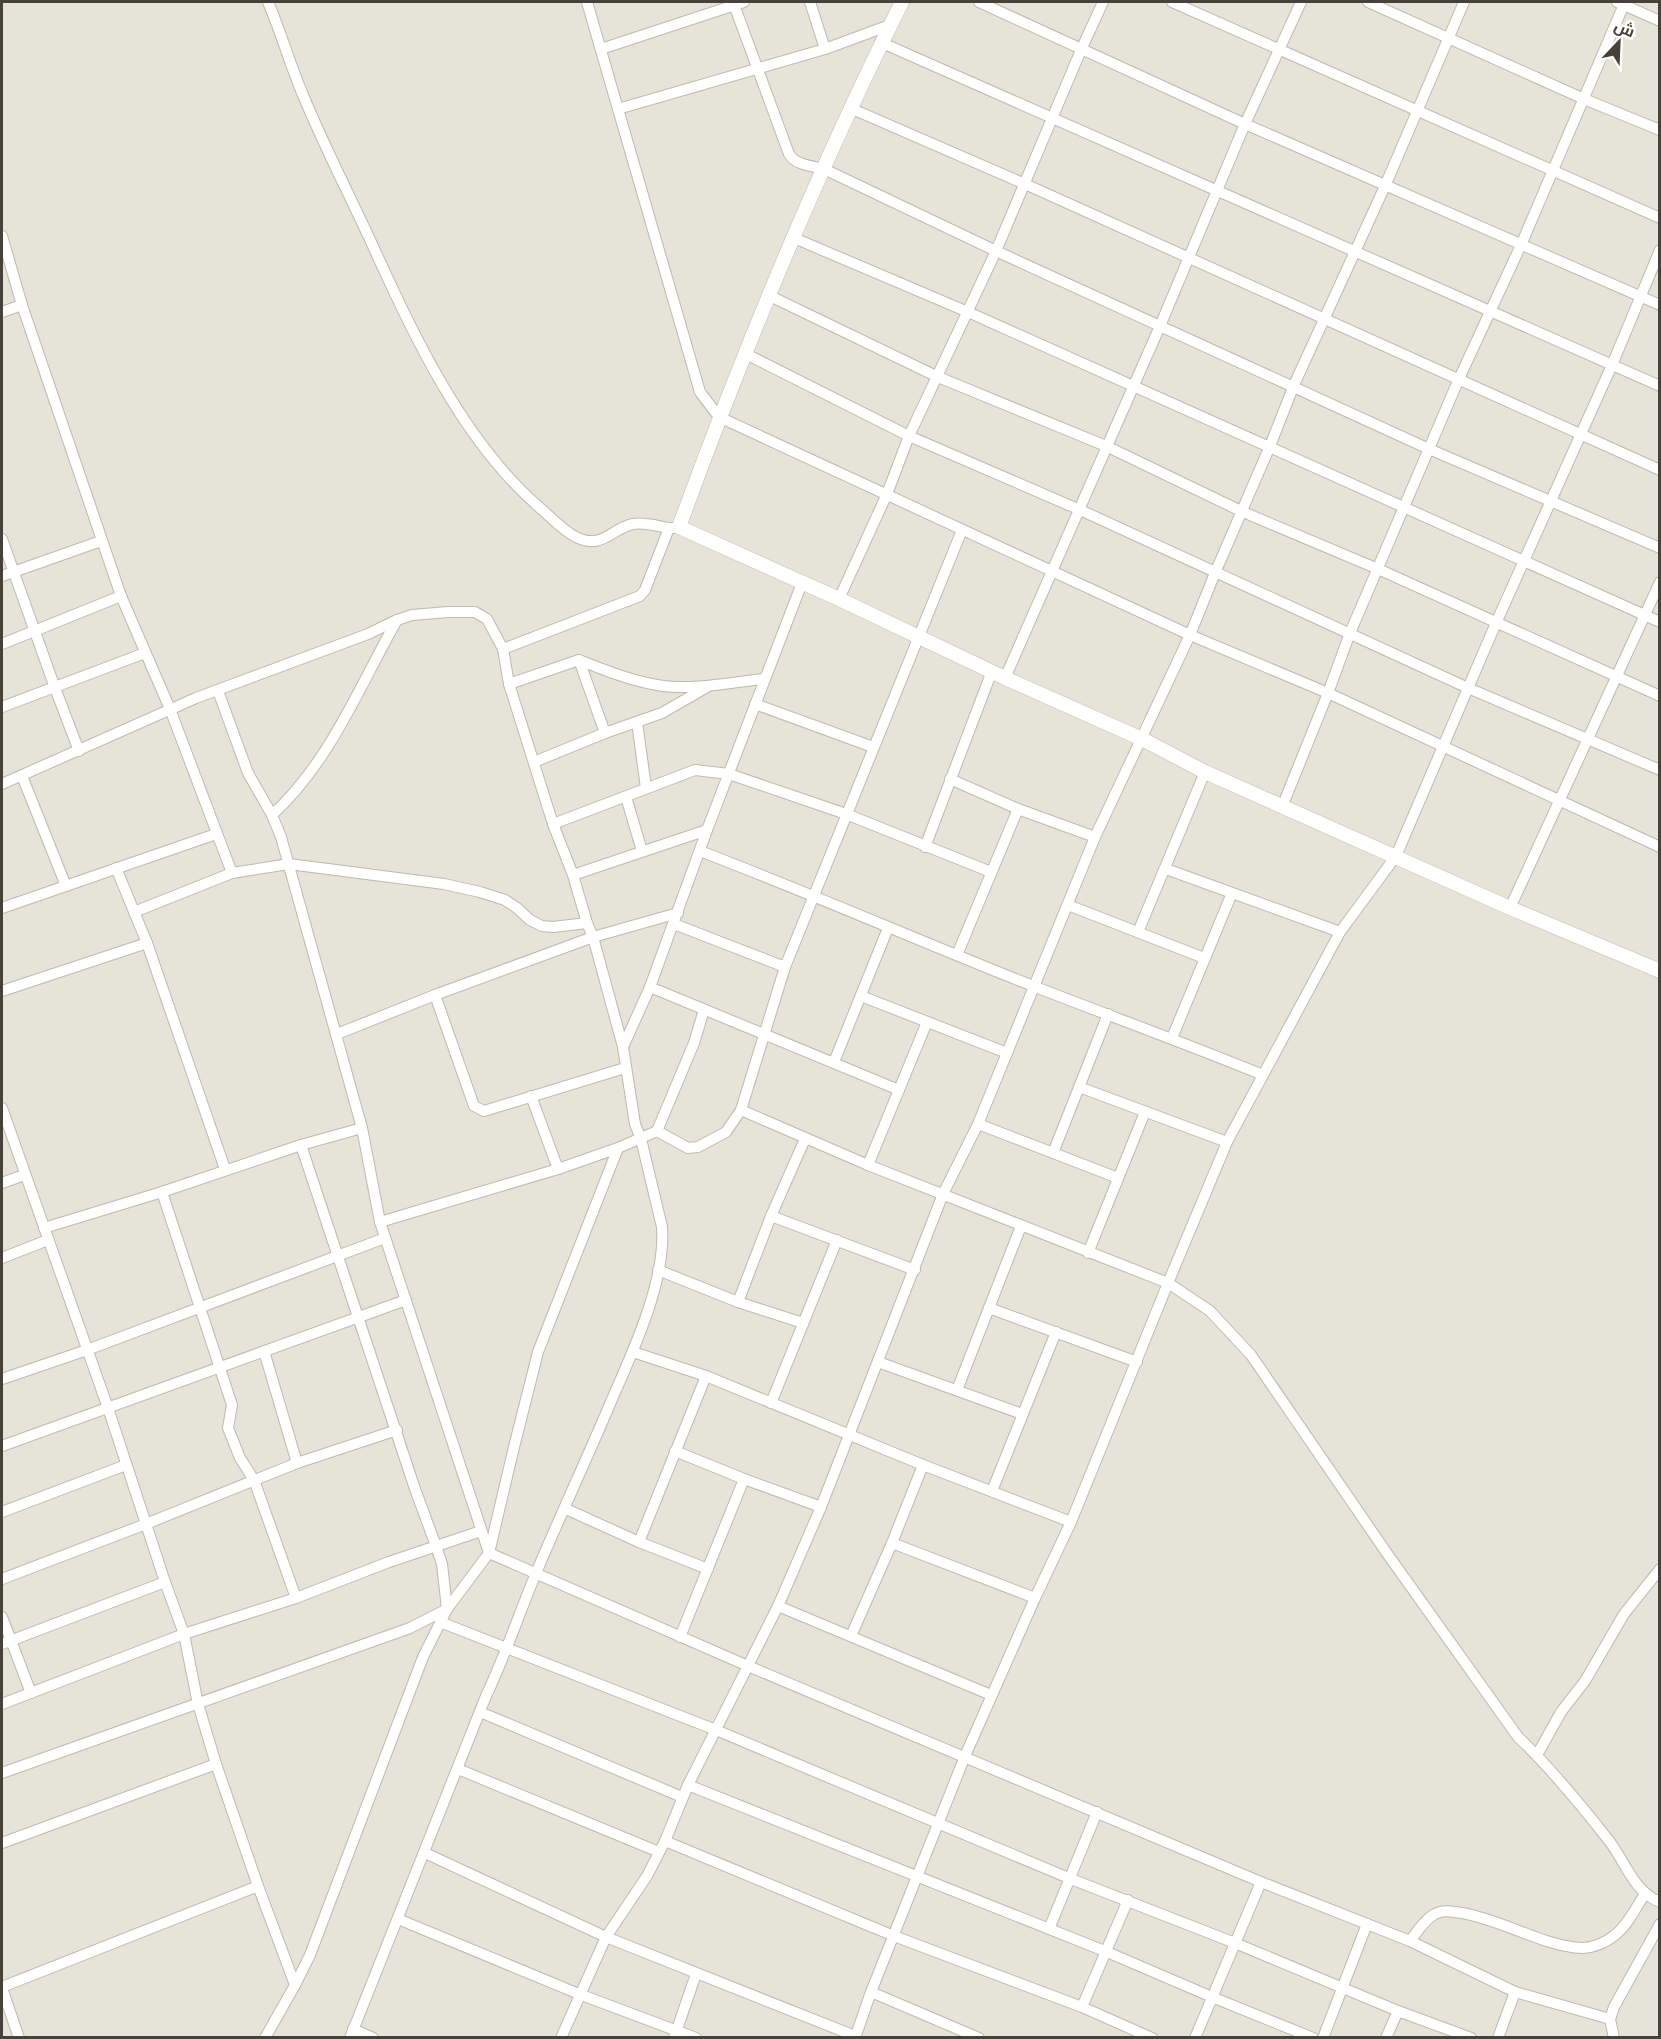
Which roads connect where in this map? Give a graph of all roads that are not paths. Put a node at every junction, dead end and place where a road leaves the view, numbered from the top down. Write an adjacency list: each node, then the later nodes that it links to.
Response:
1 (268, 2): 70 (street)
2 (587, 2): 17 (street)
3 (737, 2): 17 (street); 21 (street)
4 (810, 2): 18 (street)
5 (902, 2): 14 (street)
6 (979, 2): 19 (street)
7 (1103, 2): 19 (street)
8 (1173, 2): 20 (street)
9 (1301, 2): 20 (street)
10 (1368, 2): 15 (street)
11 (1464, 2): 15 (street)
12 (1622, 2): 13 (street); 22 (street)
13 (1659, 21)
14 (890, 25): 16 (street); 18 (street)
15 (1447, 38): 22 (street); 25 (street)
16 (880, 42): 23 (street); 26 (street)
17 (601, 49): 24 (street)
18 (825, 49): 21 (street)
19 (1081, 50): 26 (street); 27 (street)
20 (1281, 50): 25 (street); 27 (street)
21 (757, 67): 24 (street); 29 (street)
22 (1584, 99): 28 (street); 30 (street)
23 (850, 108): 29 (street); 31 (street)
24 (618, 109): 58 (street)
25 (1417, 111): 30 (street); 32 (street)
26 (1053, 118): 31 (street); 33 (street)
27 (1245, 124): 32 (street); 33 (street)
28 (1659, 130)
29 (824, 169): 36 (street); 39 (street)
30 (1552, 169): 34 (street); 37 (street)
31 (1025, 184): 39 (street); 41 (street)
32 (1385, 186): 37 (street); 40 (street)
33 (1216, 192): 40 (street); 41 (street)
34 (1659, 218)
35 (2, 236): 44 (street)
36 (794, 238): 42 (street); 47 (street)
37 (1521, 245): 43 (street); 48 (street)
38 (1659, 250): 43 (street)
39 (996, 251): 47 (street); 50 (street)
40 (1356, 251): 48 (street); 49 (street)
41 (1188, 259): 49 (street); 50 (street)
42 (770, 296): 51 (street); 53 (street)
43 (1639, 296): 45 (street); 52 (street)
44 (22, 305): 46 (street); 73 (street)
45 (1659, 305)
46 (2, 312)
47 (968, 312): 53 (street); 55 (street)
48 (1490, 312): 52 (street); 54 (street)
49 (1323, 320): 54 (street); 56 (street)
50 (1160, 327): 55 (street); 56 (street)
51 (744, 353): 58 (street); 60 (street)
52 (1612, 365): 57 (street); 59 (street)
53 (938, 377): 60 (street); 61 (street)
54 (1458, 381): 59 (street); 63 (street)
55 (1134, 386): 61 (street); 62 (street)
56 (1293, 386): 62 (street); 63 (street)
57 (1659, 386)
58 (719, 417): 65 (street); 70 (street)
59 (1580, 435): 64 (street); 66 (street)
60 (909, 436): 65 (street); 68 (street)
61 (1106, 446): 68 (street); 69 (street)
62 (1270, 446): 67 (street); 69 (street)
63 (1429, 449): 66 (street); 67 (street)
64 (1659, 470)
65 (887, 494): 71 (street); 84 (street)
66 (1552, 501): 74 (street); 75 (street)
67 (1405, 508): 75 (street); 76 (street)
68 (1078, 509): 77 (street); 79 (street)
69 (1243, 512): 76 (street); 79 (street)
70 (674, 528): 82 (street); 94 (street)
71 (962, 530): 77 (street); 92 (street)
72 (2, 539): 78 (street)
73 (101, 541): 78 (street); 83 (street)
74 (1659, 548)
75 (1525, 560): 85 (street); 88 (street)
76 (1378, 569): 88 (street); 90 (street)
77 (1052, 571): 91 (street); 99 (street)
78 (13, 572): 80 (street); 89 (street)
79 (1215, 573): 90 (street); 91 (street)
80 (2, 576)
81 (1659, 582): 85 (street)
82 (802, 584): 84 (street); 100 (street)
83 (121, 596): 89 (street); 95 (street)
84 (839, 599): 92 (street)
85 (1644, 614): 87 (street); 98 (street)
86 (397, 620): 94 (street); 105 (street); 131 (street)
87 (1659, 622)
88 (1496, 623): 98 (street); 104 (street)
89 (35, 630): 93 (street); 103 (street)
90 (1350, 633): 104 (street); 106 (street)
91 (1190, 635): 106 (street); 113 (street)
92 (918, 636): 97 (street); 116 (street)
93 (2, 644)
94 (503, 649): 101 (street)
95 (145, 652): 103 (street); 110 (street)
96 (579, 660): 101 (street); 102 (street); 112 (street)
97 (992, 671): 99 (street); 123 (street)
98 (1616, 677): 107 (street); 114 (street)
99 (1005, 678): 113 (street)
100 (765, 679): 102 (street); 108 (street)
101 (509, 684): 118 (street)
102 (709, 685): 111 (street)
103 (55, 687): 109 (street); 117 (street)
104 (1468, 687): 114 (street); 115 (street)
105 (218, 691): 110 (street); 131 (street)
106 (1328, 693): 115 (street); 128 (street)
107 (1659, 696)
108 (755, 704): 116 (street); 121 (street)
109 (2, 707)
110 (170, 709): 117 (street); 134 (street)
111 (637, 722): 112 (street); 125 (street)
112 (604, 733): 118 (street)
113 (1142, 739): 120 (street); 135 (street)
114 (1588, 739): 119 (street); 127 (street)
115 (1443, 746): 127 (street); 140 (street)
116 (873, 747): 130 (street)
117 (79, 751): 122 (street)
118 (534, 762): 132 (street)
119 (1659, 770)
120 (1205, 772): 128 (street); 143 (street)
121 (729, 774): 125 (street); 130 (street); 133 (street)
122 (22, 776): 124 (street); 147 (street)
123 (950, 779): 129 (street); 136 (street)
124 (2, 784)
125 (646, 788): 126 (street)
126 (626, 797): 132 (street); 139 (street)
127 (1558, 801): 137 (street); 152 (street)
128 (1282, 807): 140 (street)
129 (1018, 809): 135 (street); 144 (street)
130 (846, 814): 136 (street); 149 (street)
131 (272, 815): 141 (street)
132 (554, 824): 146 (street)
133 (707, 830): 138 (street); 139 (street)
134 (216, 834): 142 (street); 145 (street)
135 (1095, 837): 150 (street)
136 (925, 847): 144 (street)
137 (1659, 847)
138 (700, 851): 149 (street); 154 (street)
139 (642, 852): 146 (street)
140 (1396, 856): 152 (street); 158 (street)
141 (289, 864): 145 (street); 155 (street); 173 (street)
142 (116, 868): 147 (street); 153 (street)
143 (1166, 869): 148 (street); 157 (street)
144 (991, 872): 161 (street)
145 (232, 873): 153 (street)
146 (573, 875): 155 (street)
147 (66, 886): 151 (street)
148 (1232, 893): 158 (street); 162 (street)
149 (813, 895): 156 (street); 163 (street)
150 (1068, 905): 157 (street); 166 (street)
151 (2, 908)
152 (1510, 908): 164 (street)
153 (134, 912): 160 (street)
154 (676, 918): 159 (street); 163 (street); 165 (street)
155 (587, 923): 159 (street)
156 (888, 928): 161 (street); 169 (street)
157 (1138, 932): 162 (street)
158 (1340, 932): 180 (street)
159 (593, 937): 168 (street); 176 (street)
160 (147, 943): 167 (street); 198 (street)
161 (957, 955): 166 (street)
162 (1204, 958): 175 (street)
163 (785, 967): 174 (street)
164 (1659, 971)
165 (650, 987): 170 (street); 176 (street)
166 (1035, 987): 171 (street); 177 (street)
167 (2, 991)
168 (435, 994): 173 (street); 183 (street)
169 (861, 996): 172 (street); 178 (street)
170 (704, 1010): 174 (street); 190 (street)
171 (1108, 1014): 175 (street); 181 (street)
172 (927, 1022): 177 (street); 182 (street)
173 (337, 1034): 189 (street)
174 (765, 1034): 178 (street); 185 (street)
175 (1172, 1038): 180 (street)
176 (623, 1047): 179 (street)
177 (1007, 1053): 187 (street)
178 (834, 1062): 182 (street)
179 (625, 1068): 183 (street); 191 (street)
180 (1263, 1075): 193 (street)
181 (1079, 1087): 186 (street); 196 (street)
182 (899, 1090): 197 (street)
183 (531, 1096): 199 (street)
184 (2, 1108): 188 (street)
185 (741, 1110): 190 (street); 192 (street)
186 (1145, 1112): 193 (street); 201 (street)
187 (978, 1124): 196 (street); 204 (street)
188 (4, 1125): 200 (street)
189 (362, 1128): 194 (street); 206 (street)
190 (657, 1131): 191 (street)
191 (641, 1139): 195 (street); 215 (street)
192 (804, 1139): 197 (street); 205 (street)
193 (1227, 1142): 217 (street)
194 (301, 1145): 198 (street); 213 (street)
195 (618, 1148): 199 (street); 256 (street)
196 (1053, 1153): 201 (street)
197 (868, 1165): 204 (street)
198 (225, 1169): 203 (street)
199 (558, 1169): 206 (street)
200 (24, 1175): 202 (street); 208 (street)
201 (1118, 1178): 212 (street)
202 (2, 1183)
203 (162, 1192): 208 (street); 220 (street)
204 (943, 1194): 207 (street); 216 (street)
205 (771, 1216): 211 (street); 219 (street)
206 (380, 1222): 209 (street)
207 (1021, 1226): 212 (street); 221 (street)
208 (44, 1228): 210 (street)
209 (385, 1238): 213 (street); 218 (street)
210 (48, 1240): 214 (street); 225 (street)
211 (837, 1240): 216 (street); 223 (street)
212 (1088, 1253): 217 (street)
213 (338, 1254): 220 (street); 222 (street)
214 (2, 1258)
215 (658, 1270): 219 (street); 227 (street)
216 (915, 1270): 228 (street)
217 (1168, 1283): 229 (street); 280 (street)
218 (406, 1300): 222 (street); 252 (street)
219 (738, 1302): 223 (street)
220 (201, 1306): 225 (street); 230 (street)
221 (989, 1308): 224 (street); 233 (street)
222 (357, 1316): 226 (street); 237 (street)
223 (803, 1323): 234 (street)
224 (1056, 1332): 229 (street); 236 (street)
225 (87, 1350): 232 (street); 235 (street)
226 (264, 1351): 230 (street); 241 (street)
227 (633, 1352): 231 (street); 248 (street)
228 (878, 1362): 233 (street); 238 (street)
229 (1137, 1362): 250 (street)
230 (219, 1368): 235 (street); 245 (street)
231 (706, 1376): 234 (street); 240 (street)
232 (2, 1379)
233 (957, 1390): 236 (street)
234 (771, 1403): 238 (street)
235 (108, 1408): 239 (street); 242 (street)
236 (1022, 1414): 246 (street)
237 (397, 1430): 241 (street); 255 (street)
238 (849, 1434): 243 (street); 247 (street)
239 (2, 1446)
240 (675, 1451): 244 (street); 253 (street)
241 (297, 1463): 245 (street)
242 (126, 1465): 249 (street); 251 (street)
243 (923, 1465): 246 (street); 254 (street)
244 (744, 1479): 247 (street); 257 (street)
245 (254, 1480): 251 (street); 262 (street)
246 (992, 1491): 250 (street)
247 (821, 1507): 264 (street)
248 (566, 1509): 253 (street); 259 (street)
249 (2, 1512)
250 (1071, 1522): 263 (street)
251 (146, 1524): 260 (street); 261 (street)
252 (481, 1531): 255 (street); 256 (street)
253 (639, 1542): 257 (street)
254 (892, 1543): 263 (street); 269 (street)
255 (436, 1546): 262 (street); 265 (street)
256 (489, 1553): 259 (street); 265 (street)
257 (708, 1569): 270 (street)
258 (1659, 1569): 280 (street)
259 (536, 1574): 270 (street); 272 (street)
260 (2, 1579)
261 (165, 1582): 268 (street); 271 (street)
262 (296, 1598): 268 (street)
263 (1035, 1598): 275 (street)
264 (778, 1606): 269 (street); 273 (street)
265 (447, 1609): 267 (street); 277 (street)
266 (2, 1617): 271 (street)
267 (440, 1622): 272 (street); 310 (street)
268 (184, 1634): 274 (street); 277 (street)
269 (851, 1636): 275 (street)
270 (680, 1637): 273 (street)
271 (6, 1643): 274 (street)
272 (508, 1649): 278 (street); 279 (street)
273 (748, 1666): 279 (street); 281 (street)
274 (31, 1693): 276 (street)
275 (991, 1695): 281 (street)
276 (2, 1704)
277 (198, 1704): 282 (street); 284 (street)
278 (480, 1712): 283 (street); 286 (street)
279 (716, 1730): 285 (street); 288 (street)
280 (1537, 1755): 297 (street)
281 (964, 1756): 287 (street); 288 (street)
282 (216, 1764): 290 (street); 296 (street)
283 (458, 1769): 291 (street); 292 (street)
284 (2, 1773)
285 (688, 1785): 286 (street); 293 (street)
286 (682, 1797): 289 (street)
287 (1097, 1812): 294 (street); 295 (street)
288 (938, 1823): 293 (street); 294 (street)
289 (665, 1841): 291 (street); 304 (street)
290 (2, 1843)
291 (659, 1852): 305 (street)
292 (425, 1853): 300 (street); 305 (street)
293 (917, 1876): 303 (street); 304 (street)
294 (1071, 1879): 298 (street); 303 (street)
295 (1261, 1882): 301 (street); 307 (street)
296 (258, 1886): 310 (street); 312 (street)
297 (1645, 1894): 299 (street); 306 (street)
298 (1128, 1900): 307 (street); 308 (street)
299 (1659, 1902)
300 (398, 1919): 315 (street); 320 (street)
301 (1367, 1924): 306 (street); 311 (street)
302 (1659, 1926): 319 (street)
303 (1049, 1929): 308 (street)
304 (894, 1936): 313 (street); 317 (street)
305 (606, 1937): 309 (street); 315 (street)
306 (1410, 1941): 314 (street)
307 (1235, 1943): 311 (street); 316 (street)
308 (1107, 1952): 316 (street); 317 (street)
309 (696, 1974): 321 (street); 327 (street)
310 (295, 1985): 323 (street)
311 (1342, 1987): 318 (street); 332 (street)
312 (2, 1988): 322 (street)
313 (871, 1992): 327 (street); 328 (street)
314 (1515, 1992): 319 (street); 335 (street)
315 (579, 1994): 321 (street); 325 (street)
316 (1212, 1997): 330 (street); 331 (street)
317 (1082, 2007): 329 (street)
318 (1398, 2011): 333 (street); 334 (street)
319 (1610, 2019): 336 (street)
320 (351, 2033): 324 (street)
321 (675, 2033): 326 (street)
322 (19, 2037)
323 (265, 2037)
324 (373, 2037)
325 (561, 2037)
326 (696, 2037)
327 (855, 2037)
328 (979, 2037)
329 (1152, 2037)
330 (1195, 2037)
331 (1312, 2037)
332 (1323, 2037)
333 (1386, 2037)
334 (1471, 2037)
335 (1498, 2037)
336 (1614, 2037)

